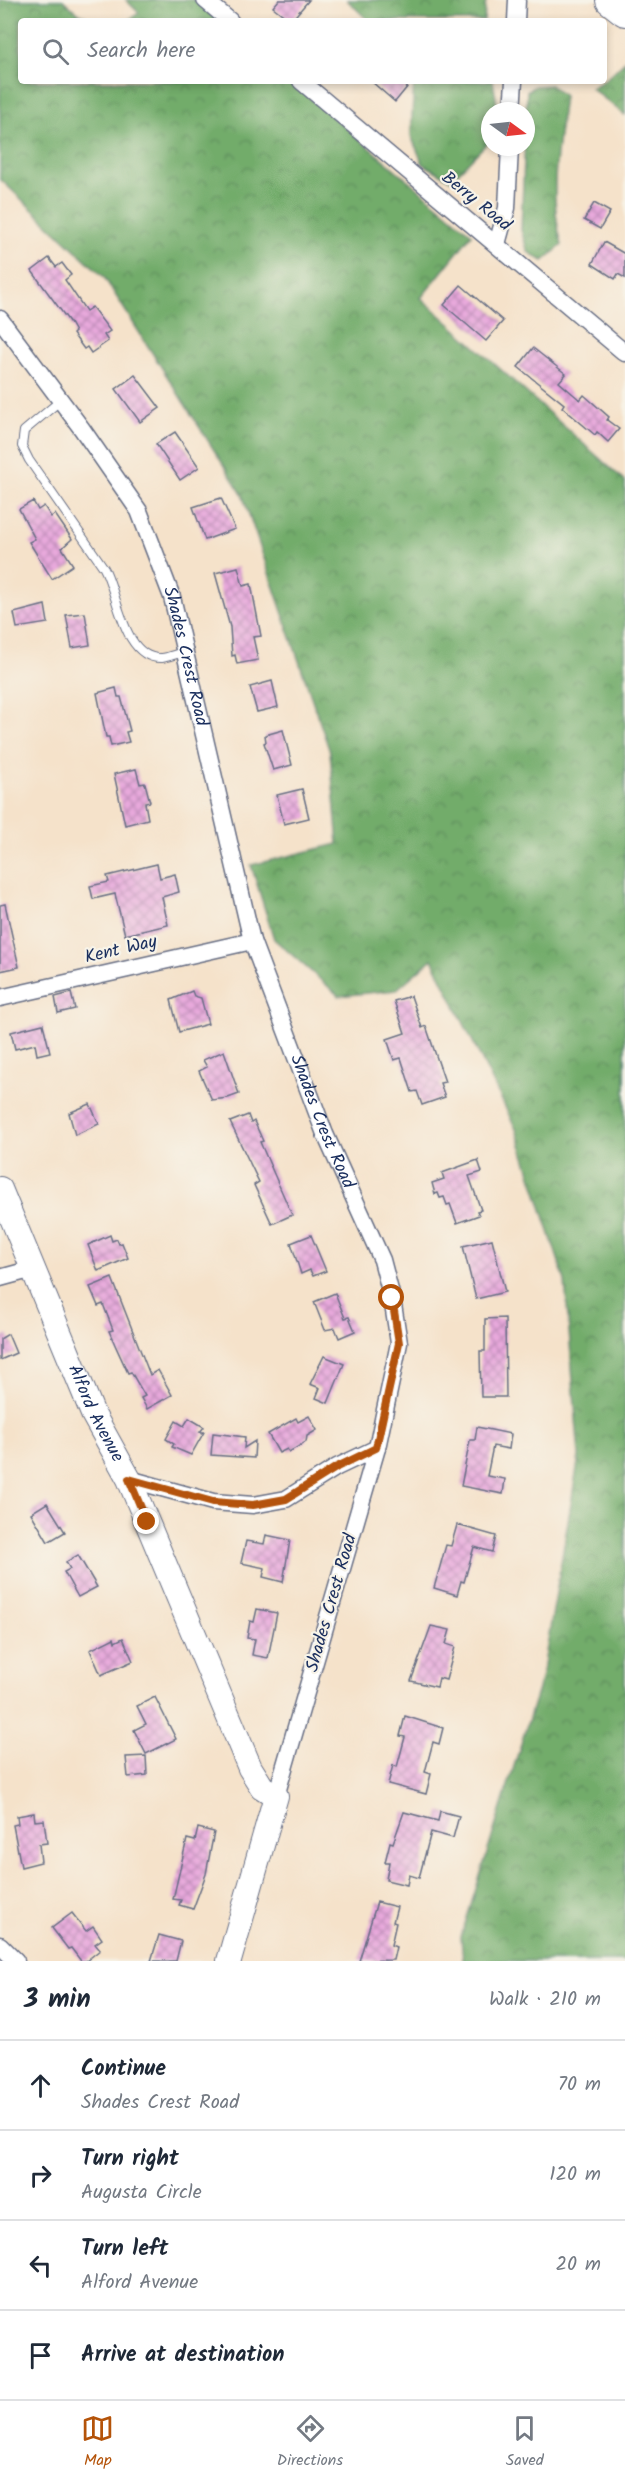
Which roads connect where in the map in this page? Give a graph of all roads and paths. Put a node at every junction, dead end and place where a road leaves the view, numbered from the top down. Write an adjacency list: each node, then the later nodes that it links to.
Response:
1 (205, 0): 5 (street)
2 (517, 0): 6 (street)
3 (611, 0): 4 (highway)
4 (625, 11)
5 (226, 18)
6 (516, 18)
7 (305, 84): 11 (street, Berry Road)
8 (514, 84): 9 (street)
9 (513, 102)
10 (510, 156): 11 (street)
11 (497, 244): 13 (street, Berry Road)
12 (0, 319): 14 (street, Shades Crest Road)
13 (625, 353)
14 (61, 400): 15 (street, Shades Crest Road); 15 (lane)
15 (185, 651): 16 (street, Shades Crest Road)
16 (252, 941): 17 (street, Kent Way); 21 (street, Shades Crest Road)
17 (0, 998)
18 (0, 1189): 19 (street, Alford Avenue)
19 (33, 1269): 20 (street); 22 (street, Alford Avenue)
20 (0, 1278)
21 (376, 1448): 22 (street); 23 (street, Shades Crest Road)
22 (129, 1479): 23 (street, Alford Avenue)
23 (276, 1796): 26 (street, Shades Crest Road)
24 (0, 1944): 25 (street)
25 (16, 1961)
26 (229, 1961)

